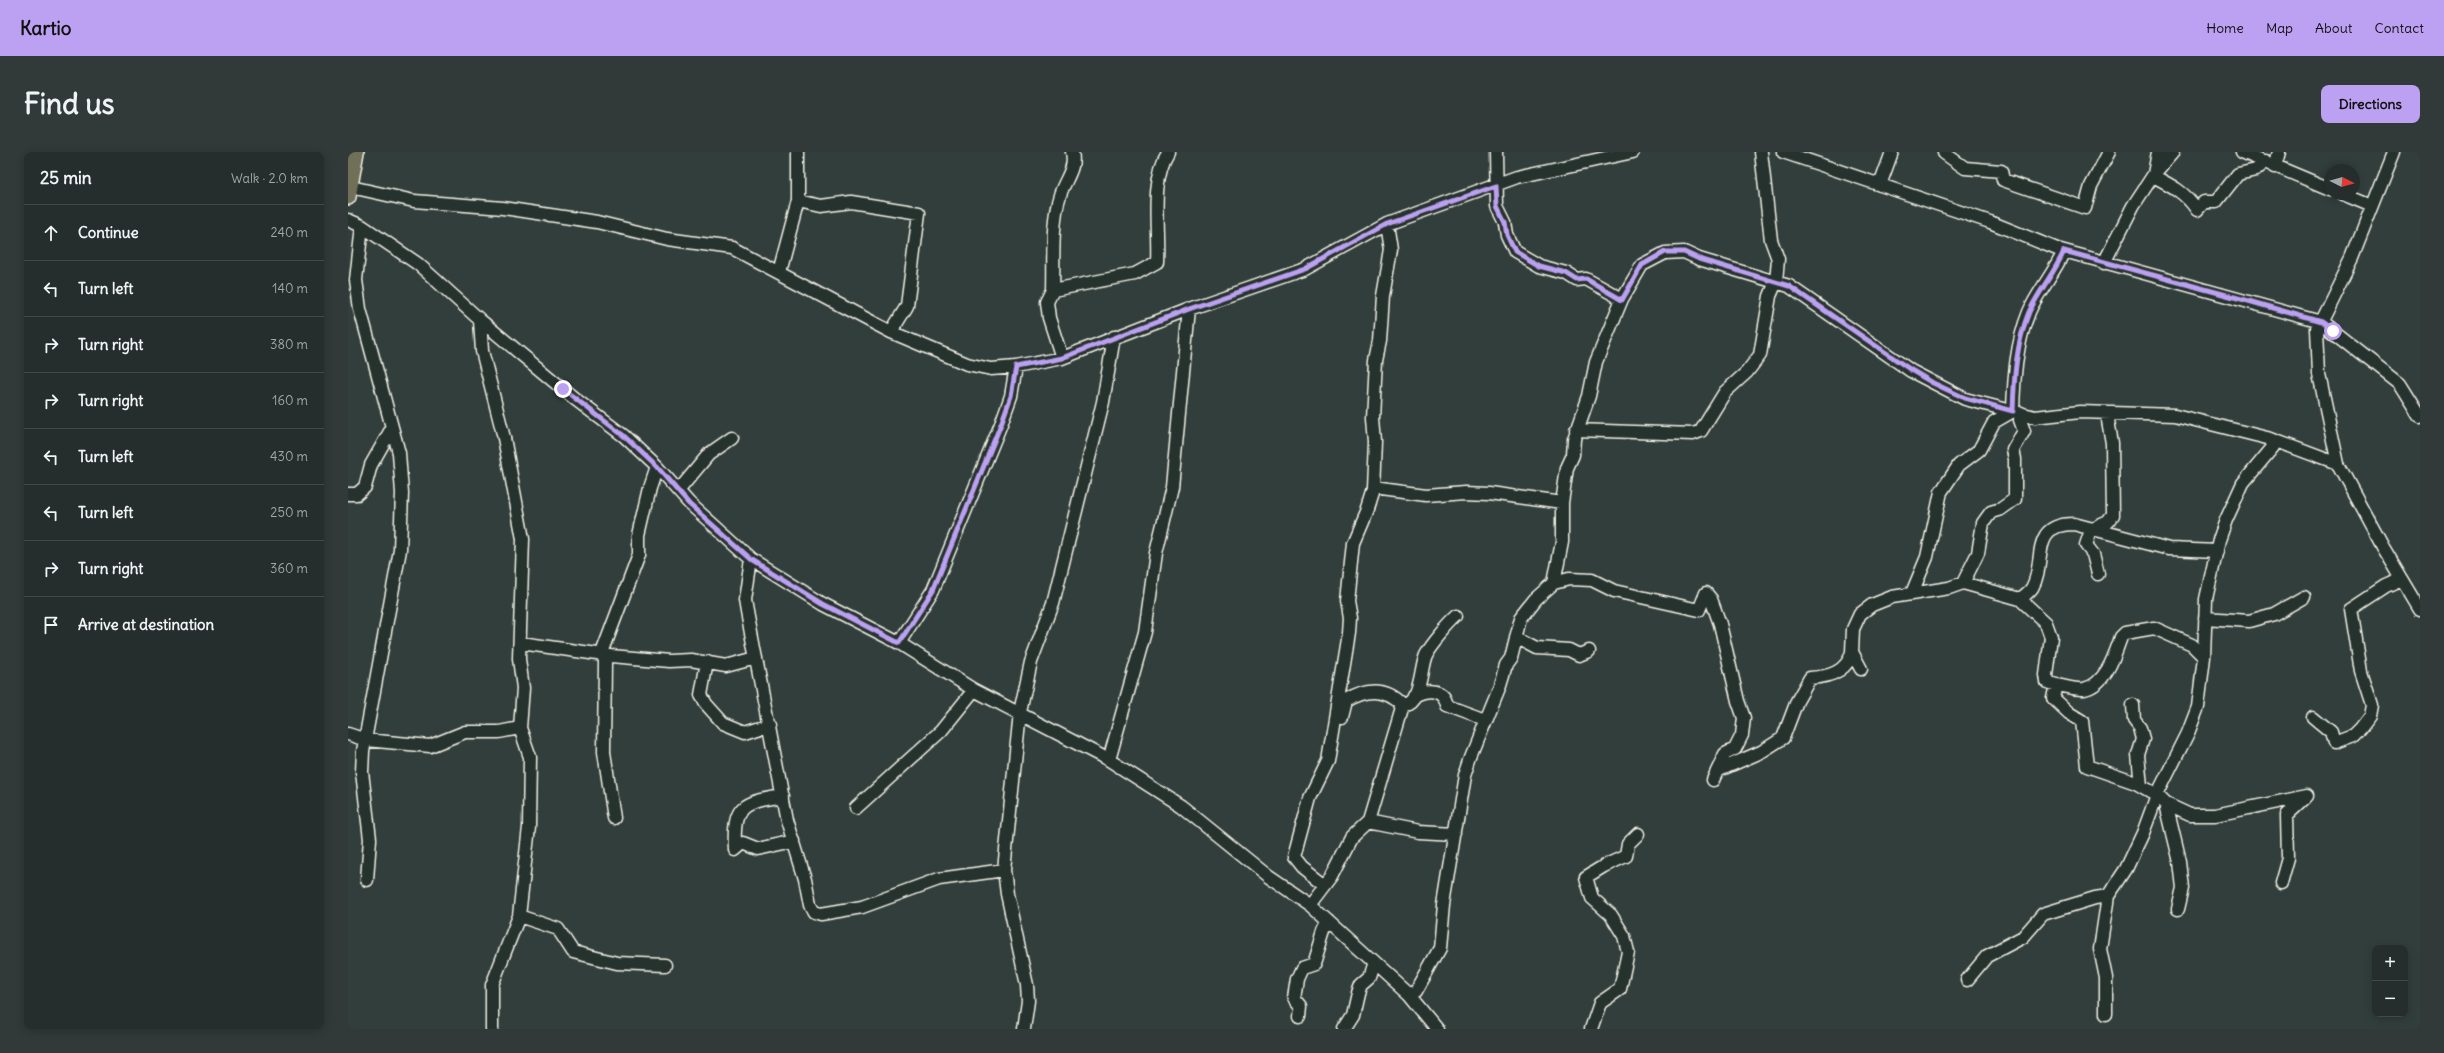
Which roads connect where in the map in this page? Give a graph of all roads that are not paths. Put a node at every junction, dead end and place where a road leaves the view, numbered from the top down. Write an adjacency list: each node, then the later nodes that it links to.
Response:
1 (356, 152): 22 (main road)
2 (798, 152): 24 (street)
3 (1072, 152): 33 (street)
4 (1167, 152): 33 (street)
5 (1496, 152): 20 (street)
6 (1633, 152): 20 (street)
7 (1761, 152): 32 (street)
8 (1783, 152): 19 (street)
9 (1892, 152): 19 (street)
10 (2109, 152): 16 (street)
11 (2158, 152): 18 (street)
12 (2173, 152): 18 (street)
13 (2242, 152): 17 (street)
14 (2279, 152): 17 (street)
15 (2394, 152): 25 (street)
16 (1944, 153)
17 (2270, 164): 18 (street); 21 (street)
18 (2154, 175): 30 (street)
19 (1880, 185): 29 (street)
20 (1496, 186): 27 (street); 34 (street)
21 (2324, 186)
22 (350, 192): 31 (street)
23 (2358, 200): 25 (street)
24 (798, 201): 31 (street); 38 (street)
25 (2372, 206): 37 (street)
26 (348, 220): 28 (street)
27 (1387, 224): 35 (street); 51 (street)
28 (362, 226): 36 (street); 45 (street)
29 (2064, 251): 30 (street); 42 (street)
30 (2104, 263): 37 (street)
31 (779, 272): 38 (street)
32 (1776, 282): 34 (street); 42 (street); 46 (street)
33 (1053, 290): 40 (street)
34 (1622, 300): 46 (street)
35 (1189, 309): 39 (street); 90 (street)
36 (480, 320): 50 (street); 69 (street)
37 (2321, 322): 44 (street); 49 (street)
38 (891, 332): 41 (street)
39 (1114, 337): 40 (street); 83 (street)
40 (1062, 358): 41 (street)
41 (1016, 367): 70 (street)
42 (2017, 412): 43 (street); 61 (street); 62 (street)
43 (2107, 415): 48 (street); 55 (street)
44 (2420, 416)
45 (392, 428): 53 (street); 89 (street)
46 (1576, 430): 54 (street)
47 (732, 438): 52 (street)
48 (2271, 439): 49 (street); 56 (street)
49 (2338, 464): 59 (street)
50 (657, 467): 52 (street); 73 (street)
51 (1373, 488): 54 (street); 91 (street)
52 (679, 490): 57 (street)
53 (348, 494)
54 (1562, 502): 60 (street)
55 (2091, 530): 56 (street); 58 (street); 64 (street)
56 (2217, 551): 67 (street)
57 (752, 560): 70 (street); 75 (street)
58 (2098, 574)
59 (2402, 579): 65 (street); 84 (street)
60 (1554, 583): 68 (street); 72 (street)
61 (1963, 583): 62 (street); 64 (street)
62 (1912, 593): 72 (street)
63 (2304, 597): 67 (street)
64 (2020, 599): 78 (street)
65 (2420, 608)
66 (1458, 616): 80 (street)
67 (2205, 618): 74 (street)
68 (1516, 637): 71 (street); 85 (street)
69 (520, 643): 73 (street); 87 (street)
70 (899, 643): 79 (street)
71 (1589, 651)
72 (1852, 652): 77 (street)
73 (602, 653): 76 (street); 97 (street)
74 (2204, 657): 78 (street); 93 (street)
75 (756, 658): 76 (street); 86 (street)
76 (706, 662): 86 (street)
77 (1861, 669)
78 (2056, 685): 92 (street)
79 (974, 690): 83 (street); 96 (street)
80 (1414, 696): 81 (street); 85 (street)
81 (1403, 705): 91 (street); 98 (street)
82 (2133, 705): 92 (street)
83 (1020, 712): 90 (street); 102 (street)
84 (2313, 717)
85 (1485, 720): 99 (street)
86 (770, 724): 94 (street)
87 (520, 728): 89 (street); 109 (street)
88 (348, 734): 89 (street)
89 (366, 740): 103 (street)
90 (1109, 760): 107 (street)
91 (1328, 761): 105 (street)
92 (2141, 786): 93 (street)
93 (2157, 795): 95 (street); 106 (street)
94 (783, 796): 101 (street); 101 (street)
95 (2166, 804): 104 (street); 108 (street)
96 (856, 808)
97 (614, 818)
98 (1368, 822): 99 (street); 105 (street)
99 (1456, 834): 114 (street)
100 (1638, 834): 121 (street)
101 (794, 840): 102 (street)
102 (1004, 870): 118 (street)
103 (367, 880)
104 (2281, 883)
105 (1325, 885): 107 (street)
106 (2108, 896): 113 (street); 115 (street)
107 (1310, 905): 110 (street)
108 (2178, 909)
109 (520, 916): 112 (street); 117 (street)
110 (1329, 922): 111 (street); 116 (street)
111 (1374, 963): 114 (street); 119 (street)
112 (665, 965)
113 (1967, 980)
114 (1409, 995): 120 (street)
115 (2106, 1014)
116 (1300, 1016)
117 (492, 1029)
118 (1024, 1029)
119 (1344, 1029)
120 (1437, 1029)
121 (1591, 1029)

